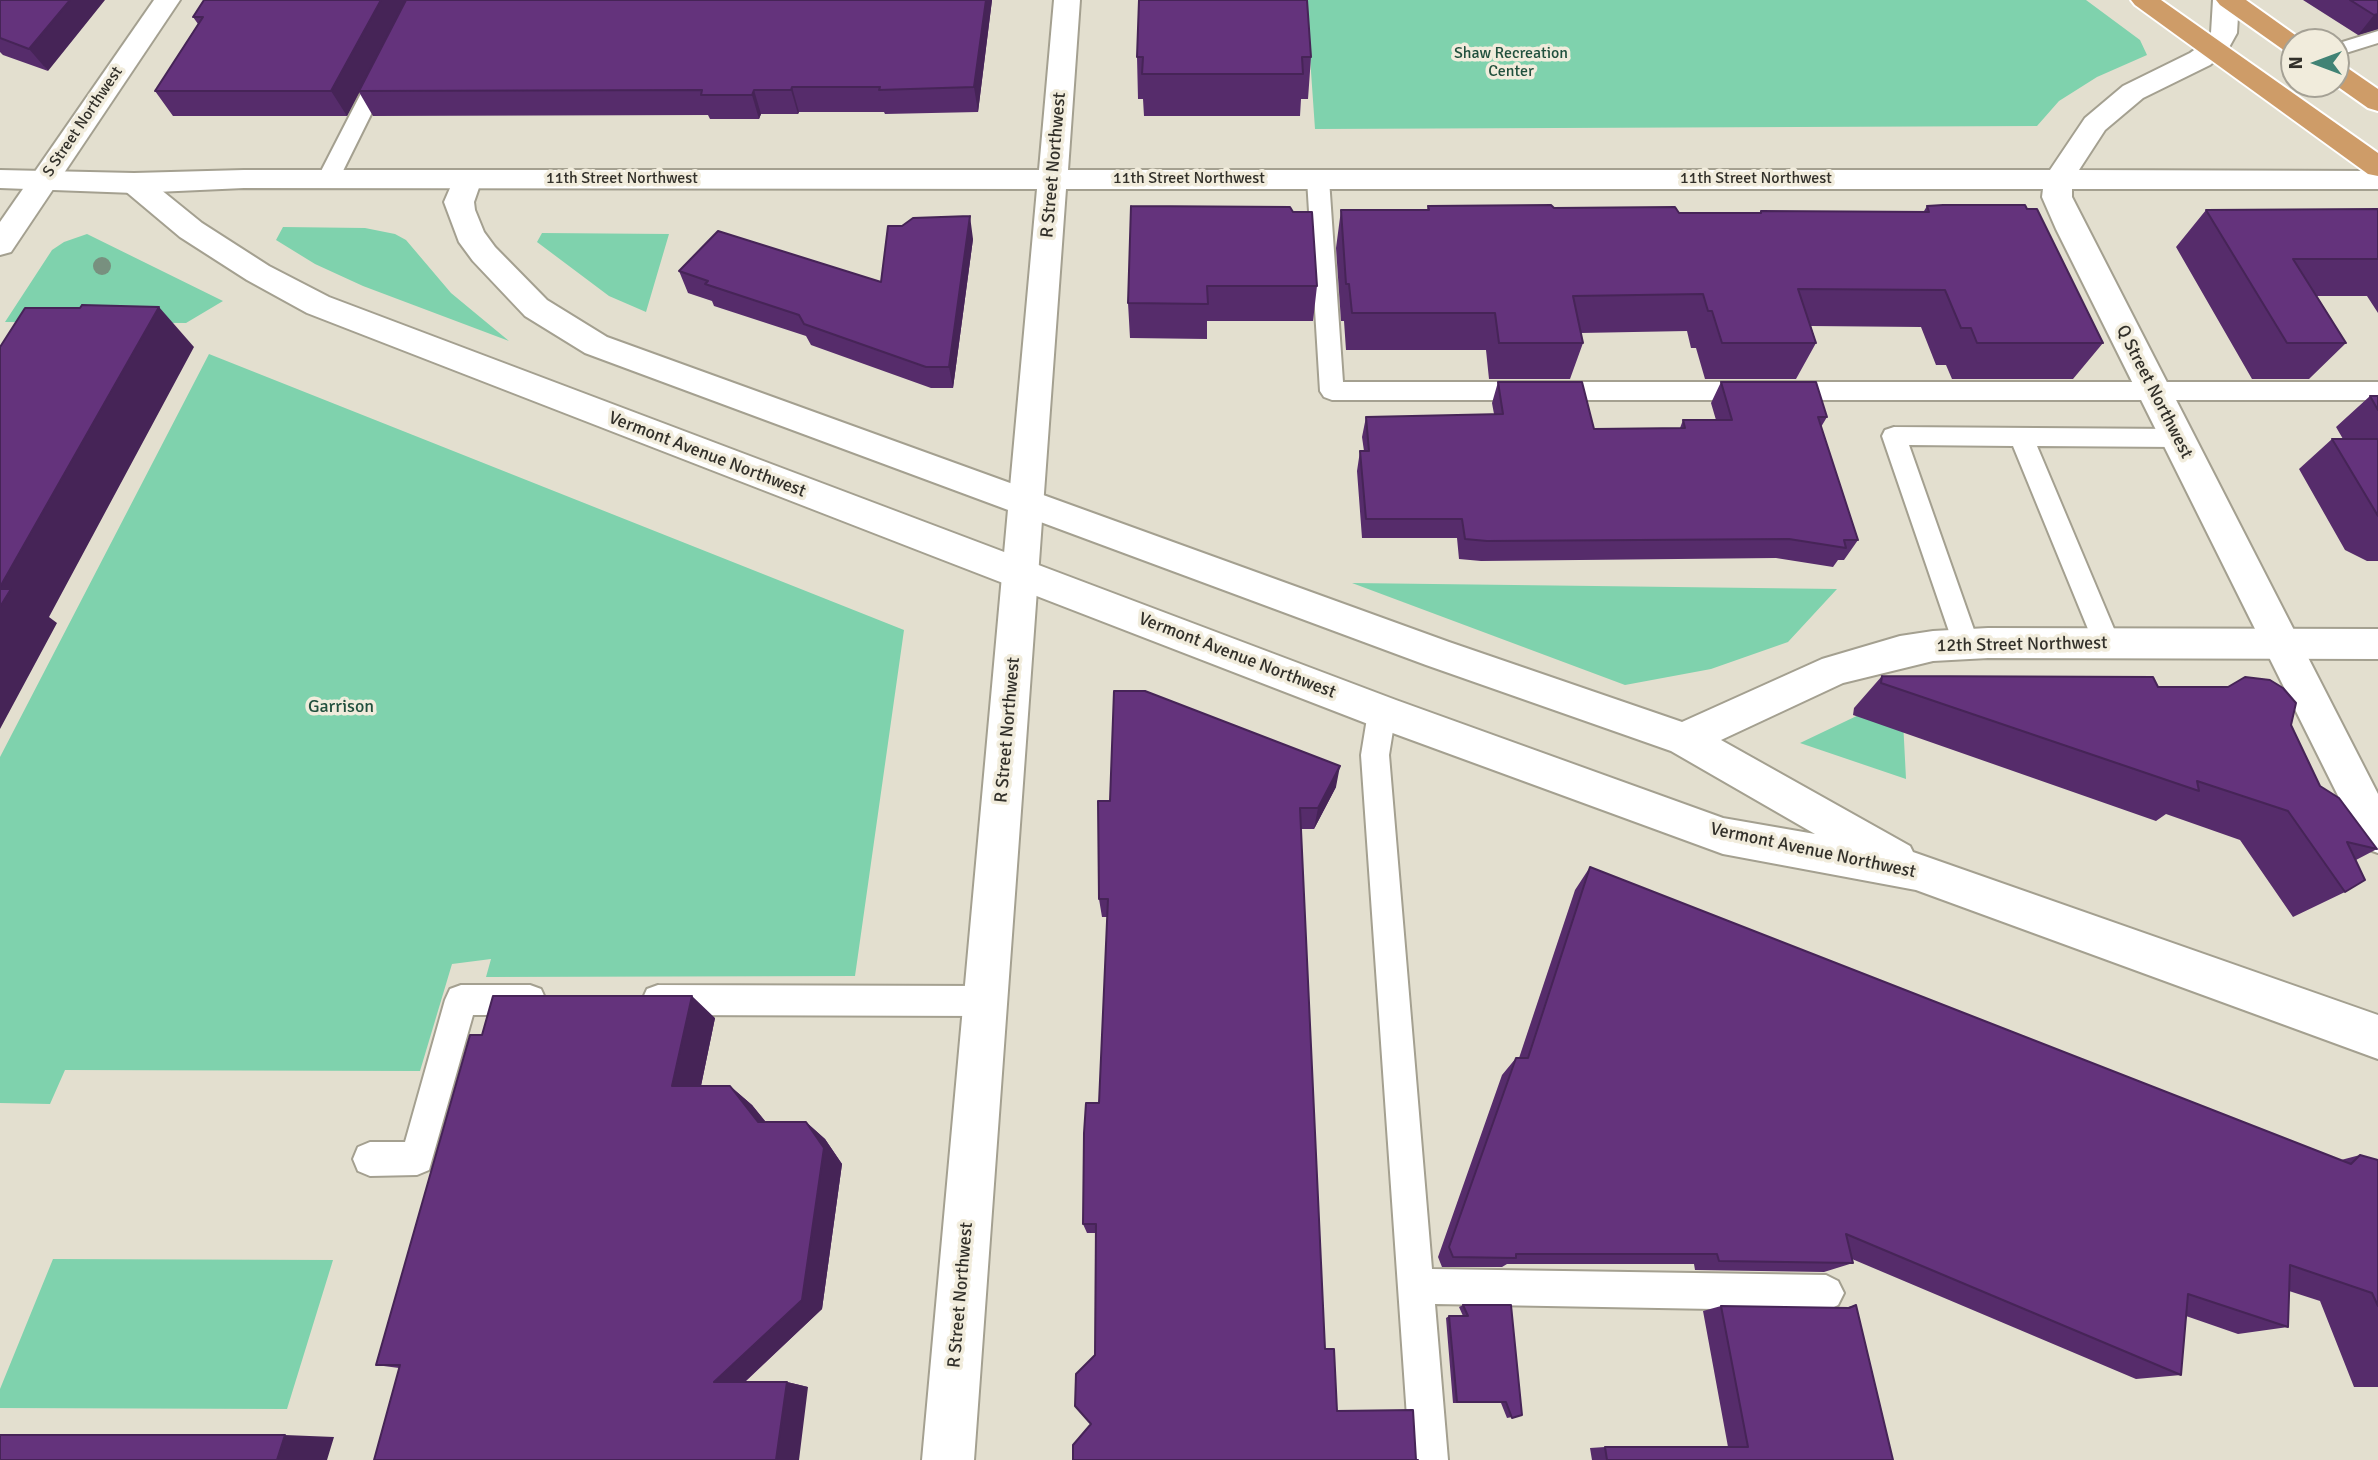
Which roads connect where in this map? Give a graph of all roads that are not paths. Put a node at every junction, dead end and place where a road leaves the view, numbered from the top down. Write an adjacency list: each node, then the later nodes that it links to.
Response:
1 (167, 0): 14 (main road, S Street Northwest)
2 (1067, 0): 17 (main road, R Street Northwest)
3 (2144, 0): 8 (highway)
4 (2227, 0): 5 (highway); 8 (main road)
5 (2280, 36)
6 (2378, 37): 7 (lane)
7 (2350, 46)
8 (2214, 50): 12 (highway); 19 (main road)
9 (391, 54): 15 (lane)
10 (2350, 83): 11 (highway)
11 (2378, 102)
12 (2378, 167)
13 (0, 179): 14 (main road, 11th Street Northwest)
14 (45, 179): 21 (main road, 11th Street Northwest); 22 (main road, S Street Northwest)
15 (328, 179): 16 (main road, 11th Street Northwest); 21 (main road, 11th Street Northwest)
16 (467, 179): 17 (main road, 11th Street Northwest); 27 (main road)
17 (1053, 179): 18 (main road, 11th Street Northwest); 27 (main road, R Street Northwest)
18 (1318, 180): 19 (main road, 11th Street Northwest); 23 (lane)
19 (2059, 180): 20 (main road, 11th Street Northwest); 23 (main road, Q Street Northwest)
20 (2378, 180)
21 (134, 183): 28 (main road, Vermont Avenue Northwest)
22 (0, 245)
23 (2152, 391): 24 (lane); 26 (main road, Q Street Northwest)
24 (2378, 391)
25 (2021, 437): 26 (lane); 29 (lane); 31 (lane)
26 (2177, 438): 30 (main road, Q Street Northwest)
27 (1026, 503): 28 (main road, R Street Northwest); 34 (main road)
28 (1021, 573): 33 (main road, Vermont Avenue Northwest); 39 (main road, R Street Northwest)
29 (2107, 643): 30 (main road, 12th Street Northwest); 31 (main road, 12th Street Northwest)
30 (2282, 643): 32 (main road, 12th Street Northwest); 35 (main road, Q Street Northwest)
31 (1966, 644): 34 (main road, 12th Street Northwest)
32 (2378, 644)
33 (1382, 712): 36 (main road, Vermont Avenue Northwest); 42 (lane)
34 (1684, 739): 36 (main road)
35 (2378, 835)
36 (1916, 871): 40 (main road, Vermont Avenue Northwest)
37 (556, 1000): 41 (lane)
38 (624, 1000): 39 (lane)
39 (985, 1001): 44 (main road, R Street Northwest)
40 (2378, 1037)
41 (370, 1159)
42 (1416, 1286): 43 (lane); 45 (lane)
43 (1825, 1293)
44 (947, 1460)
45 (1429, 1460)

